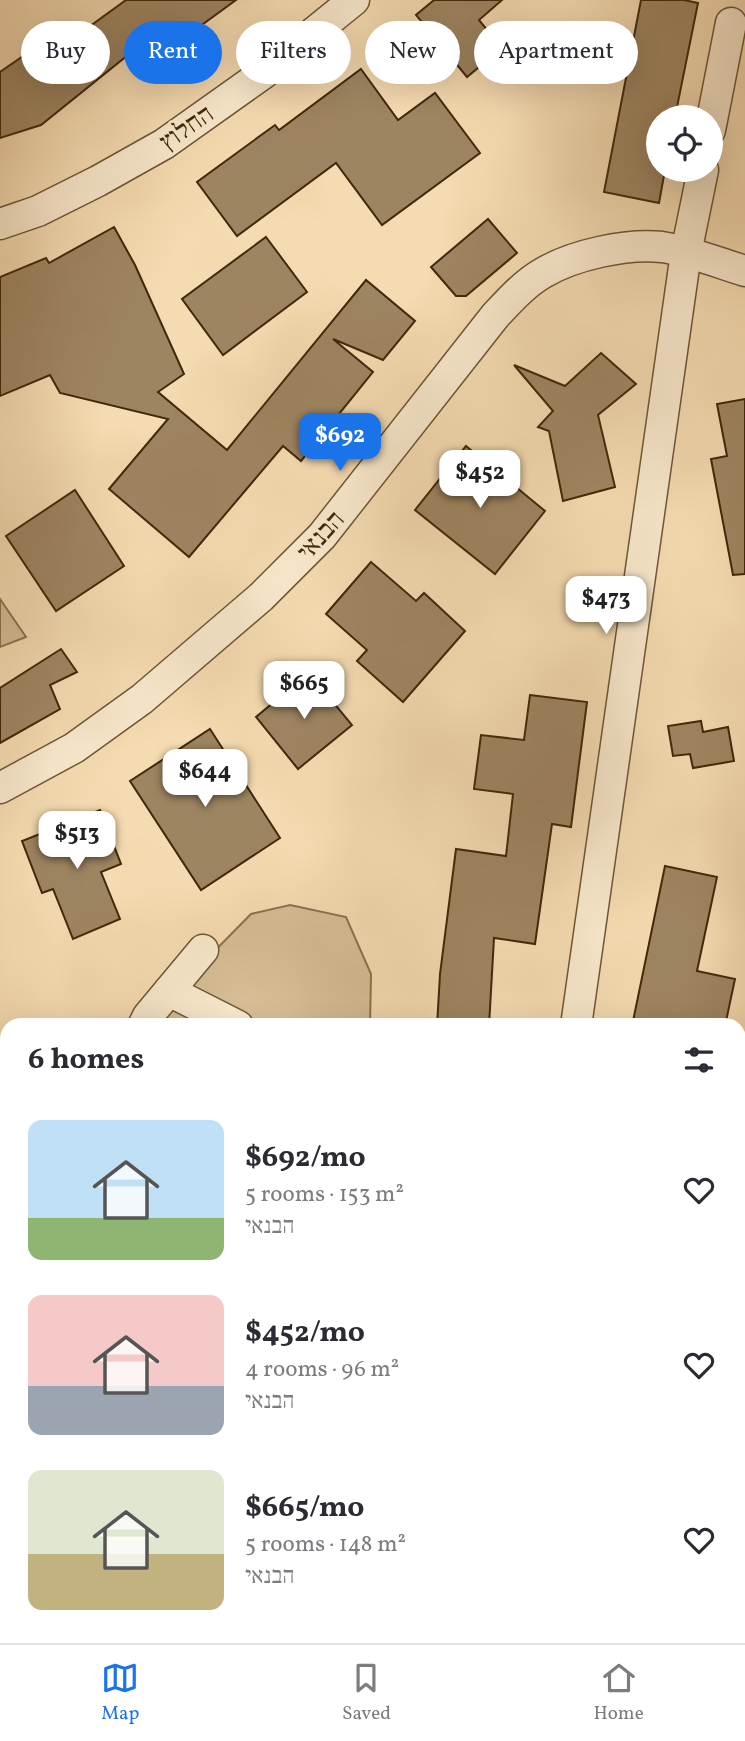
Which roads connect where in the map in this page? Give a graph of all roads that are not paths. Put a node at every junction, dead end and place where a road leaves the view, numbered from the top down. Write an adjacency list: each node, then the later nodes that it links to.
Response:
1 (354, 0): 5 (street, החלוץ)
2 (734, 10): 3 (street)
3 (715, 105)
4 (701, 182): 6 (street)
5 (0, 224)
6 (687, 253): 7 (street, הבנאי); 8 (street, הבנאי); 13 (street)
7 (745, 271)
8 (0, 788)
9 (203, 950): 10 (street)
10 (169, 991): 11 (street); 12 (street)
11 (147, 1018)
12 (222, 1018)
13 (577, 1018)

